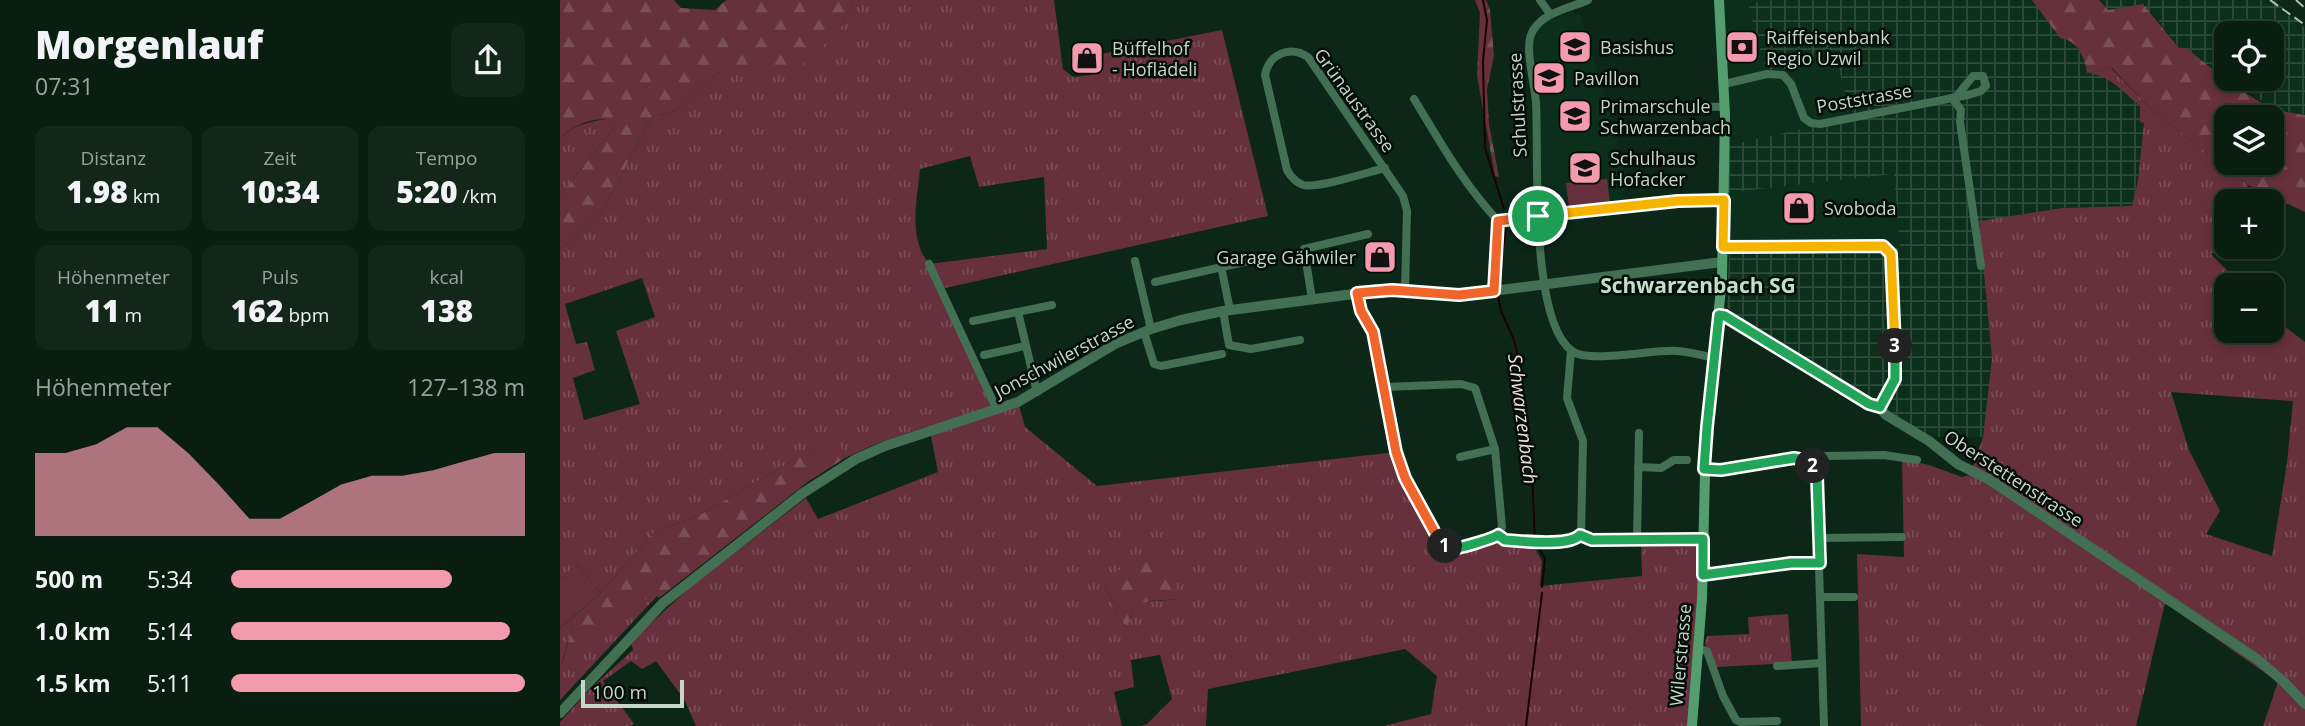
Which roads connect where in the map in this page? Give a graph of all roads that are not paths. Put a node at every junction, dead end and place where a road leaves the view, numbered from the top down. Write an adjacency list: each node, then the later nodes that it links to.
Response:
1 (1540, 0): 4 (street)
2 (1588, 0): 4 (street)
3 (1719, 0): 5 (main road, Wilerstrasse)
4 (1550, 14): 11 (street, Schulstrasse)
5 (1724, 84): 8 (main road, Wilerstrasse); 20 (street, Poststrasse)
6 (1414, 99): 12 (street)
7 (1677, 106): 8 (street)
8 (1725, 107): 10 (main road, Wilerstrasse)
9 (1385, 168): 9 (street, Grünaustrasse); 23 (street, Grünaustrasse)
10 (1724, 200): 11 (street); 14 (main road, Wilerstrasse)
11 (1538, 216): 12 (street); 22 (street, Schulstrasse)
12 (1498, 221): 24 (street)
13 (1368, 234): 26 (street)
14 (1723, 247): 17 (main road, Wilerstrasse); 41 (street)
15 (1258, 259): 19 (street)
16 (1135, 261): 32 (street)
17 (1722, 262): 22 (street, Jonschwilerstrasse); 30 (main road, Wilerstrasse)
18 (929, 264): 42 (street)
19 (1221, 266): 21 (street); 28 (street)
20 (1981, 266)
21 (1155, 282)
22 (1545, 285): 24 (street, Jonschwilerstrasse); 35 (street, Schulstrasse)
23 (1405, 291): 24 (street, Jonschwilerstrasse); 25 (street, Jonschwilerstrasse)
24 (1494, 291)
25 (1357, 293): 26 (street, Jonschwilerstrasse); 39 (street)
26 (1312, 299): 28 (street, Jonschwilerstrasse)
27 (1052, 305): 29 (street)
28 (1226, 311): 32 (street, Jonschwilerstrasse); 33 (street)
29 (1018, 312): 31 (street); 34 (street)
30 (1719, 315): 38 (main road, Wilerstrasse); 41 (street, Oberstettenstrasse)
31 (973, 321)
32 (1147, 330): 36 (street); 40 (street, Jonschwilerstrasse)
33 (1300, 340)
34 (1025, 346): 37 (street); 40 (street)
35 (1571, 351): 38 (street); 52 (street)
36 (1222, 354)
37 (984, 355)
38 (1714, 358): 50 (main road, Wilerstrasse)
39 (1385, 387): 44 (street); 51 (street)
40 (1037, 392): 42 (street, Jonschwilerstrasse)
41 (1880, 407): 64 (street, Oberstettenstrasse)
42 (997, 410): 65 (street, Jonschwilerstrasse)
43 (1639, 433): 49 (street)
44 (1495, 449): 45 (street); 51 (street)
45 (1460, 457)
46 (1687, 460): 49 (street)
47 (1917, 460): 48 (street)
48 (1812, 465): 50 (street); 54 (street)
49 (1638, 467): 56 (street)
50 (1704, 469): 55 (main road, Wilerstrasse)
51 (1498, 535): 52 (street)
52 (1580, 535): 56 (street)
53 (1902, 537): 54 (street)
54 (1819, 538): 57 (street)
55 (1703, 539): 56 (street); 58 (main road, Wilerstrasse)
56 (1637, 540)
57 (1820, 563): 58 (street); 59 (street)
58 (1703, 575): 61 (main road, Wilerstrasse)
59 (1821, 597): 60 (street); 62 (street)
60 (1854, 597)
61 (1698, 649): 67 (street); 68 (main road, Wilerstrasse)
62 (1822, 663): 63 (street); 69 (street)
63 (1777, 666)
64 (2305, 704)
65 (560, 713)
66 (1777, 721): 67 (street)
67 (1743, 723)
68 (1692, 726)
69 (1824, 726)

